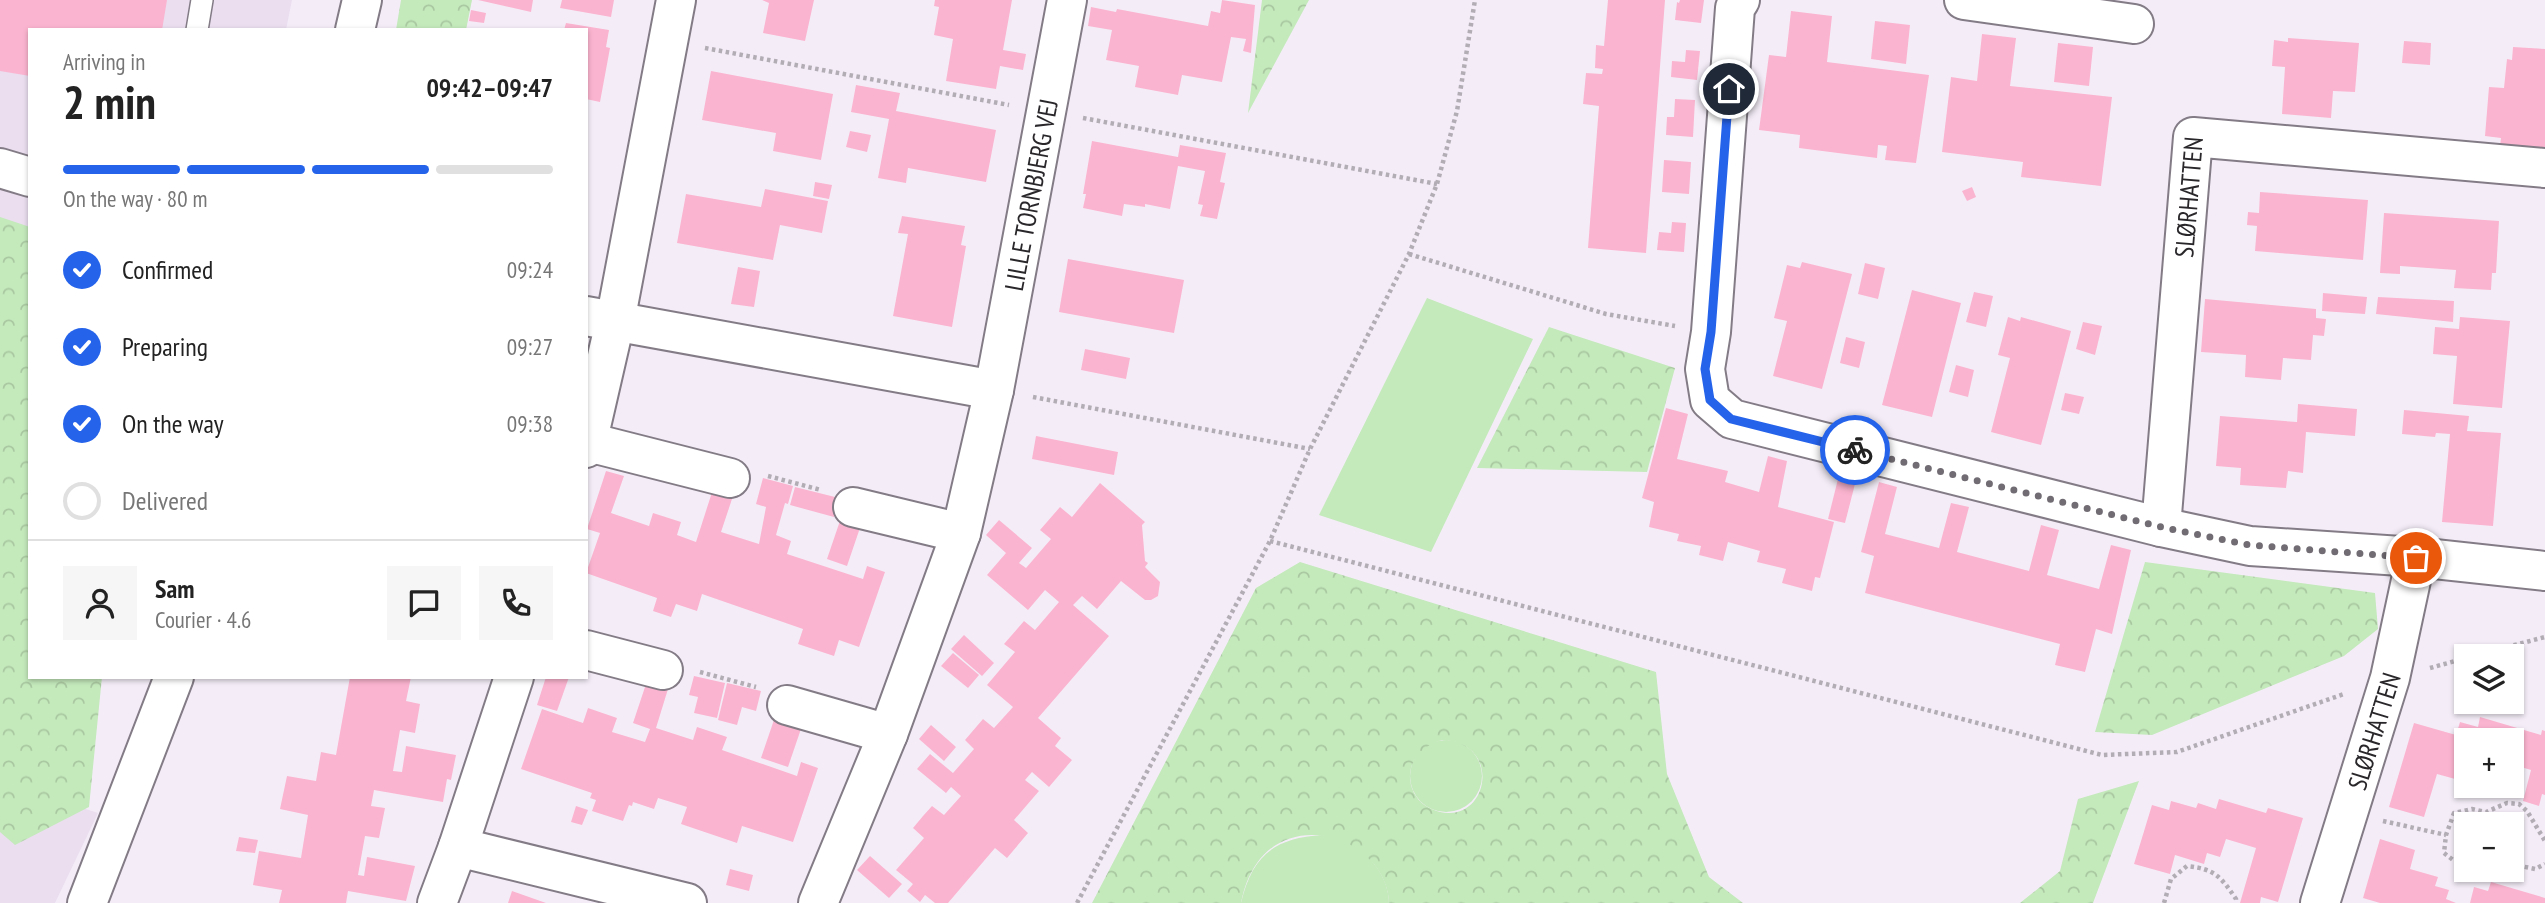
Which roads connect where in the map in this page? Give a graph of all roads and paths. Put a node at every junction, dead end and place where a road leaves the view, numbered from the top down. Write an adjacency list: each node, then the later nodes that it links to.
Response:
1 (202, 0): 9 (lane)
2 (362, 0): 10 (street)
3 (676, 0): 15 (street)
4 (1068, 0): 17 (street, LILLE TORNBJERG VEJ)
5 (1475, 0): 14 (path)
6 (1740, 0): 16 (street)
7 (1964, 0): 8 (street)
8 (2134, 24)
9 (197, 28)
10 (355, 28)
11 (0, 168): 13 (street)
12 (2545, 168): 23 (street, SLØRHATTEN)
13 (28, 176)
14 (1409, 254): 16 (path); 20 (path)
15 (601, 319): 17 (street); 18 (street)
16 (1711, 332): 23 (street)
17 (994, 390): 20 (path); 24 (street, LILLE TORNBJERG VEJ)
18 (588, 436)
19 (588, 445): 21 (street)
20 (1310, 449): 25 (path)
21 (730, 478): 22 (path)
22 (853, 507): 24 (street)
23 (2161, 527): 26 (street)
24 (961, 533): 37 (street, LILLE TORNBJERG VEJ)
25 (1270, 541): 33 (path); 49 (path)
26 (2416, 558): 27 (street); 33 (street, SLØRHATTEN)
27 (2545, 571)
28 (2545, 637): 29 (path)
29 (2518, 644)
30 (588, 651): 32 (street)
31 (2454, 661): 33 (path)
32 (663, 670): 36 (path)
33 (2390, 678): 38 (street, SLØRHATTEN)
34 (173, 679): 45 (street)
35 (513, 679): 41 (street)
36 (787, 705): 37 (street)
37 (888, 734): 48 (street, LILLE TORNBJERG VEJ)
38 (2348, 813): 39 (path); 52 (street, SLØRHATTEN)
39 (2446, 835): 40 (path); 42 (path)
40 (2545, 841)
41 (458, 847): 46 (street); 47 (street)
42 (2454, 860)
43 (2545, 864): 44 (path)
44 (2524, 867)
45 (87, 903)
46 (437, 903)
47 (687, 903)
48 (818, 903)
49 (1077, 903)
50 (2164, 903): 51 (path)
51 (2236, 903)
52 (2320, 903)

